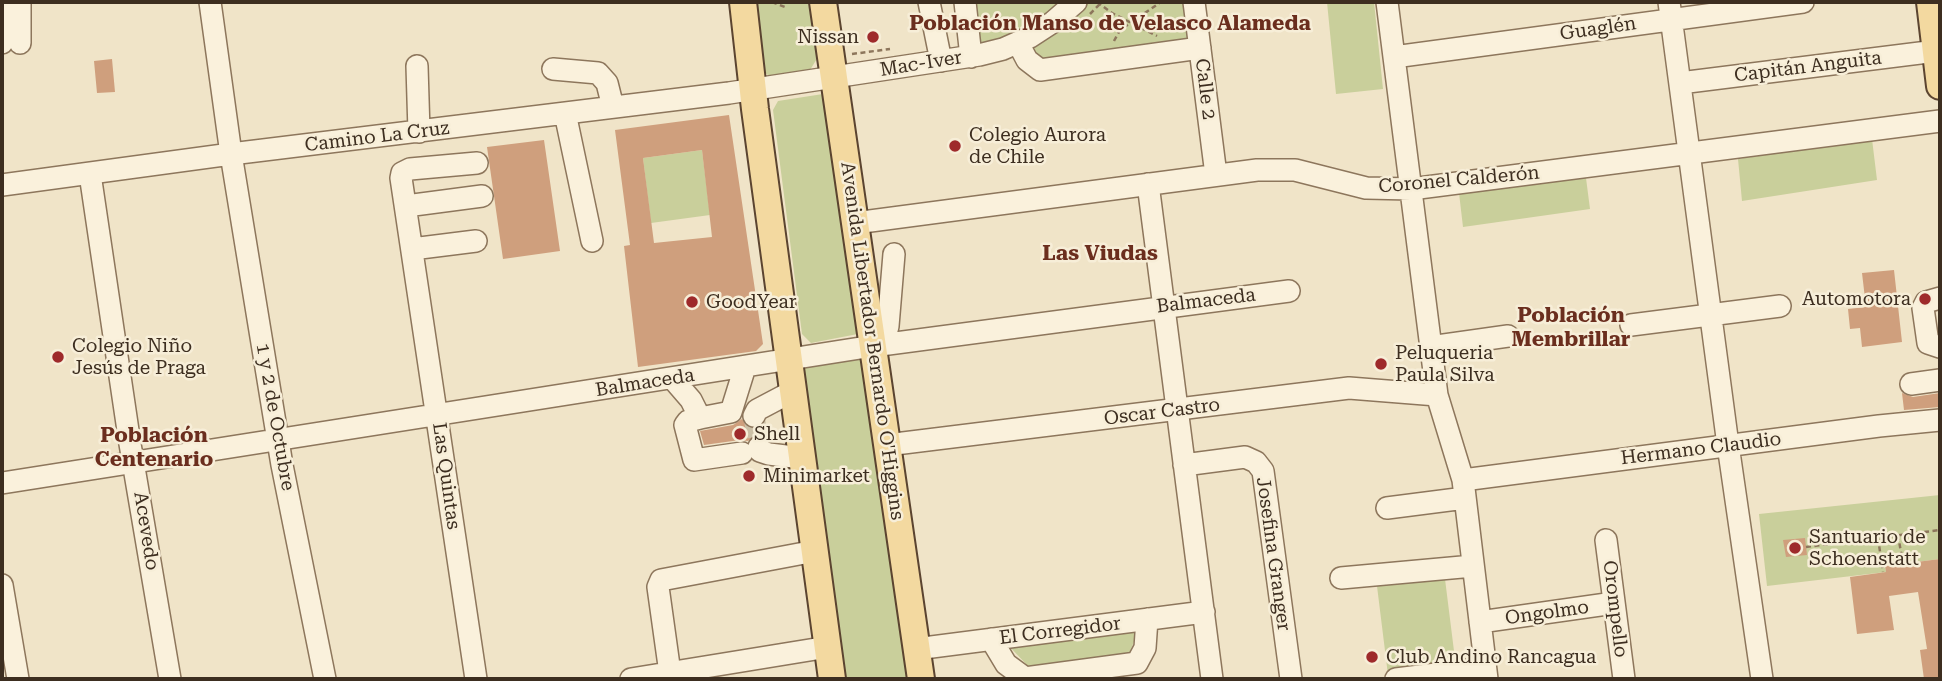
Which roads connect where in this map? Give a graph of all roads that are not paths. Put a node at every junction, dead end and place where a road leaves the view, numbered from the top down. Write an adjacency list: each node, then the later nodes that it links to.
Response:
1 (2, 2): 14 (street)
2 (20, 2): 14 (street)
3 (210, 2): 31 (street, 1 y 2 de Octubre)
4 (743, 2): 26 (main road)
5 (823, 2): 23 (main road, Avenida Libertador Bernardo O'Higgins)
6 (929, 2): 20 (street)
7 (965, 2): 18 (street)
8 (1076, 2): 15 (street, Mac-Iver)
9 (1195, 2): 16 (street, Calle 2)
10 (1387, 2): 19 (street)
11 (1803, 2): 13 (street, Guaglén)
12 (1930, 2): 17 (main road)
13 (1670, 10): 19 (street, Guaglén); 24 (street)
14 (11, 43)
15 (1018, 43): 16 (street); 18 (street, Mac-Iver)
16 (1190, 50): 35 (street, Calle 2)
17 (1936, 51): 24 (street, Capitán Anguita); 25 (main road)
18 (971, 57): 20 (street, Mac-Iver)
19 (1394, 57): 38 (street)
20 (941, 61): 23 (street, Mac-Iver)
21 (417, 66): 30 (street)
22 (554, 69): 27 (street)
23 (834, 77): 26 (street, Mac-Iver); 41 (main road, Avenida Libertador Bernardo O'Higgins)
24 (1680, 83): 32 (street)
25 (1940, 86)
26 (752, 89): 27 (street, Camino La Cruz); 56 (main road)
27 (613, 107): 28 (street, Camino La Cruz)
28 (565, 113): 30 (street, Camino La Cruz); 43 (street)
29 (1940, 121): 32 (street, Coronel Calderón)
30 (419, 132): 31 (street, Camino La Cruz)
31 (230, 154): 34 (street, Camino La Cruz); 68 (street, 1 y 2 de Octubre)
32 (1690, 154): 38 (street, Coronel Calderón); 50 (street)
33 (477, 163): 40 (street, Las Quintas)
34 (90, 174): 37 (street, Camino La Cruz); 72 (street, Acevedo)
35 (1216, 175): 36 (street, Coronel Calderón); 38 (street, Coronel Calderón)
36 (1148, 184): 41 (street, Coronel Calderón); 48 (street)
37 (2, 186)
38 (1410, 189): 54 (street)
39 (482, 196): 40 (street)
40 (406, 206): 44 (street, Las Quintas)
41 (855, 223): 53 (main road, Avenida Libertador Bernardo O'Higgins)
42 (476, 241): 44 (street)
43 (592, 241)
44 (412, 249): 65 (street, Las Quintas)
45 (894, 254): 53 (street)
46 (1289, 291): 48 (street, Balmaceda)
47 (1940, 298): 55 (street)
48 (1164, 306): 53 (street, Balmaceda); 63 (street)
49 (1780, 306): 50 (street)
50 (1712, 313): 51 (street); 70 (street)
51 (1631, 326)
52 (1508, 336): 54 (street)
53 (878, 345): 56 (street, Balmaceda); 69 (main road, Avenida Libertador Bernardo O'Higgins)
54 (1430, 346): 62 (street)
55 (1940, 347)
56 (789, 359): 57 (street, Balmaceda); 61 (main road)
57 (745, 367): 58 (street, Balmaceda); 64 (street)
58 (673, 378): 65 (street, Balmaceda); 66 (street)
59 (1940, 380): 60 (street)
60 (1911, 384)
61 (793, 391): 64 (street); 71 (main road)
62 (1437, 395): 63 (street, Oscar Castro); 75 (street)
63 (1177, 409): 69 (street, Oscar Castro); 73 (street)
64 (731, 412): 66 (street)
65 (438, 414): 68 (street, Balmaceda); 94 (street, Las Quintas)
66 (700, 418): 71 (street)
67 (1940, 420): 70 (street, Hermano Claudio)
68 (279, 439): 72 (street, Balmaceda); 93 (street, 1 y 2 de Octubre)
69 (887, 445): 88 (main road, Avenida Libertador Bernardo O'Higgins)
70 (1728, 445): 75 (street, Hermano Claudio); 102 (street)
71 (802, 458): 78 (main road)
72 (134, 462): 74 (street, Balmaceda); 92 (street, Acevedo)
73 (1184, 465): 83 (street); 99 (street, Josefina Granger)
74 (2, 483)
75 (1464, 489): 76 (street, Hermano Claudio); 79 (street)
76 (1387, 508)
77 (1606, 540): 82 (street, Orompello)
78 (815, 551): 87 (main road); 89 (street)
79 (1473, 566): 80 (street); 85 (street)
80 (1341, 579)
81 (2, 585): 91 (street)
82 (1614, 603): 85 (street, Ongolmo); 101 (street, Orompello)
83 (1203, 612): 84 (street, El Corregidor); 98 (street)
84 (1147, 620): 86 (street, El Corregidor); 86 (street)
85 (1480, 622): 90 (street)
86 (991, 639): 88 (street, El Corregidor)
87 (828, 648): 89 (street); 96 (main road)
88 (916, 649): 97 (main road, Avenida Libertador Bernardo O'Higgins)
89 (670, 673): 95 (street)
90 (1486, 674): 100 (street)
91 (18, 679)
92 (170, 679)
93 (325, 679)
94 (476, 679)
95 (631, 679)
96 (832, 679)
97 (921, 679)
98 (1212, 679)
99 (1291, 679)
100 (1396, 679)
101 (1624, 679)
102 (1762, 679)

